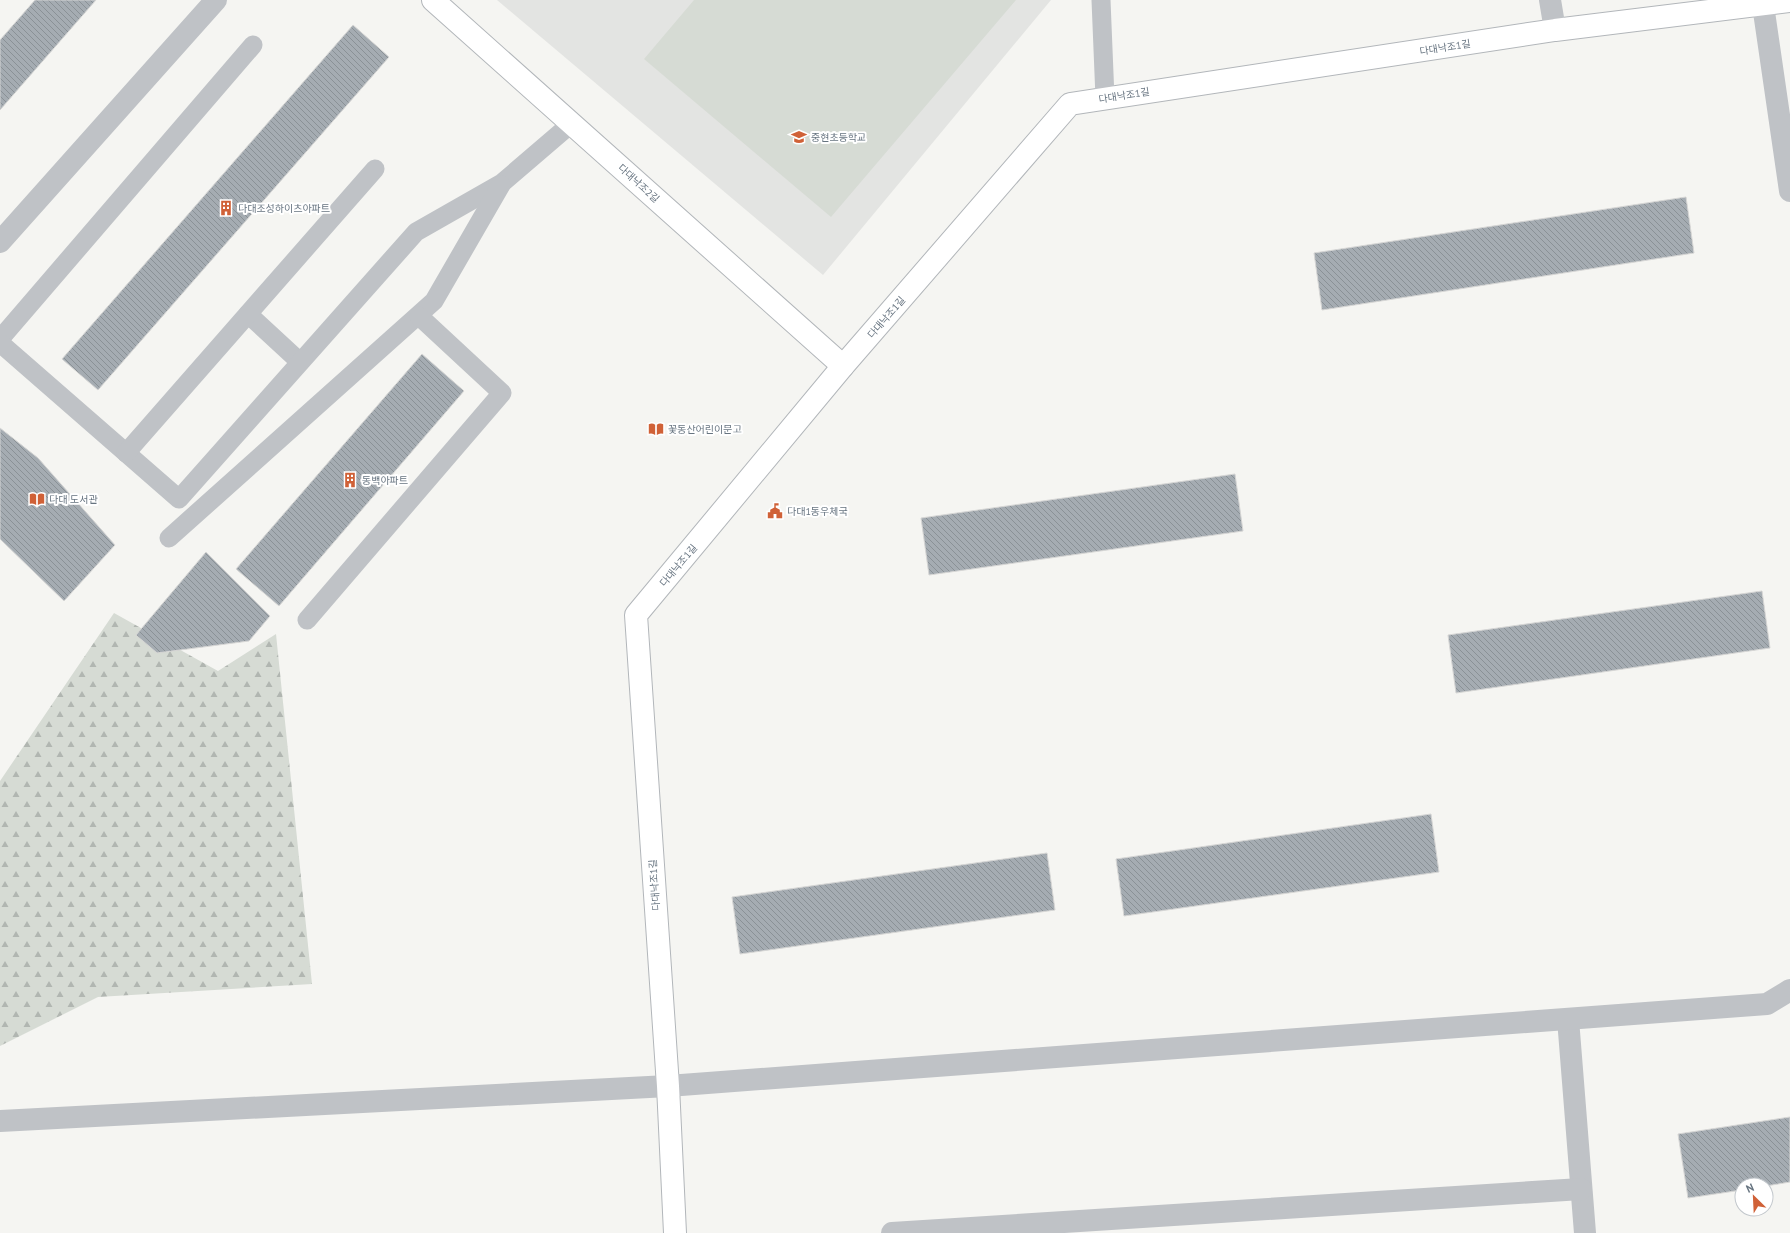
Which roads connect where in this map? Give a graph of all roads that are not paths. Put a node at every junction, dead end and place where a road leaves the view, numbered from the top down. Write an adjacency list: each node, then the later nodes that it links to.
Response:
1 (216, 0): 14 (street)
2 (433, 0): 10 (street, 다대낙조2길)
3 (1102, 0): 9 (lane)
4 (1550, 0): 7 (street)
5 (1790, 1): 6 (street, 다대낙조1길)
6 (1763, 5): 7 (street, 다대낙조1길); 13 (street)
7 (1555, 30): 9 (street, 다대낙조1길)
8 (254, 45): 17 (lane)
9 (1105, 98): 20 (street, 다대낙조1길)
10 (572, 123): 12 (lane); 20 (street, 다대낙조2길)
11 (376, 169): 15 (lane)
12 (502, 183): 16 (lane); 19 (lane)
13 (1790, 191)
14 (0, 242)
15 (248, 314): 19 (lane); 21 (lane)
16 (419, 316): 22 (lane); 23 (lane)
17 (0, 338)
18 (0, 343): 21 (lane)
19 (300, 362): 21 (lane)
20 (843, 366): 26 (street, 다대낙조1길)
21 (126, 453)
22 (169, 538)
23 (307, 620)
24 (1790, 990): 25 (street)
25 (1568, 1019): 26 (street); 28 (street)
26 (668, 1086): 27 (street); 29 (street, 다대낙조1길)
27 (0, 1122)
28 (1581, 1189): 30 (street); 31 (street)
29 (675, 1233)
30 (892, 1233)
31 (1585, 1233)

